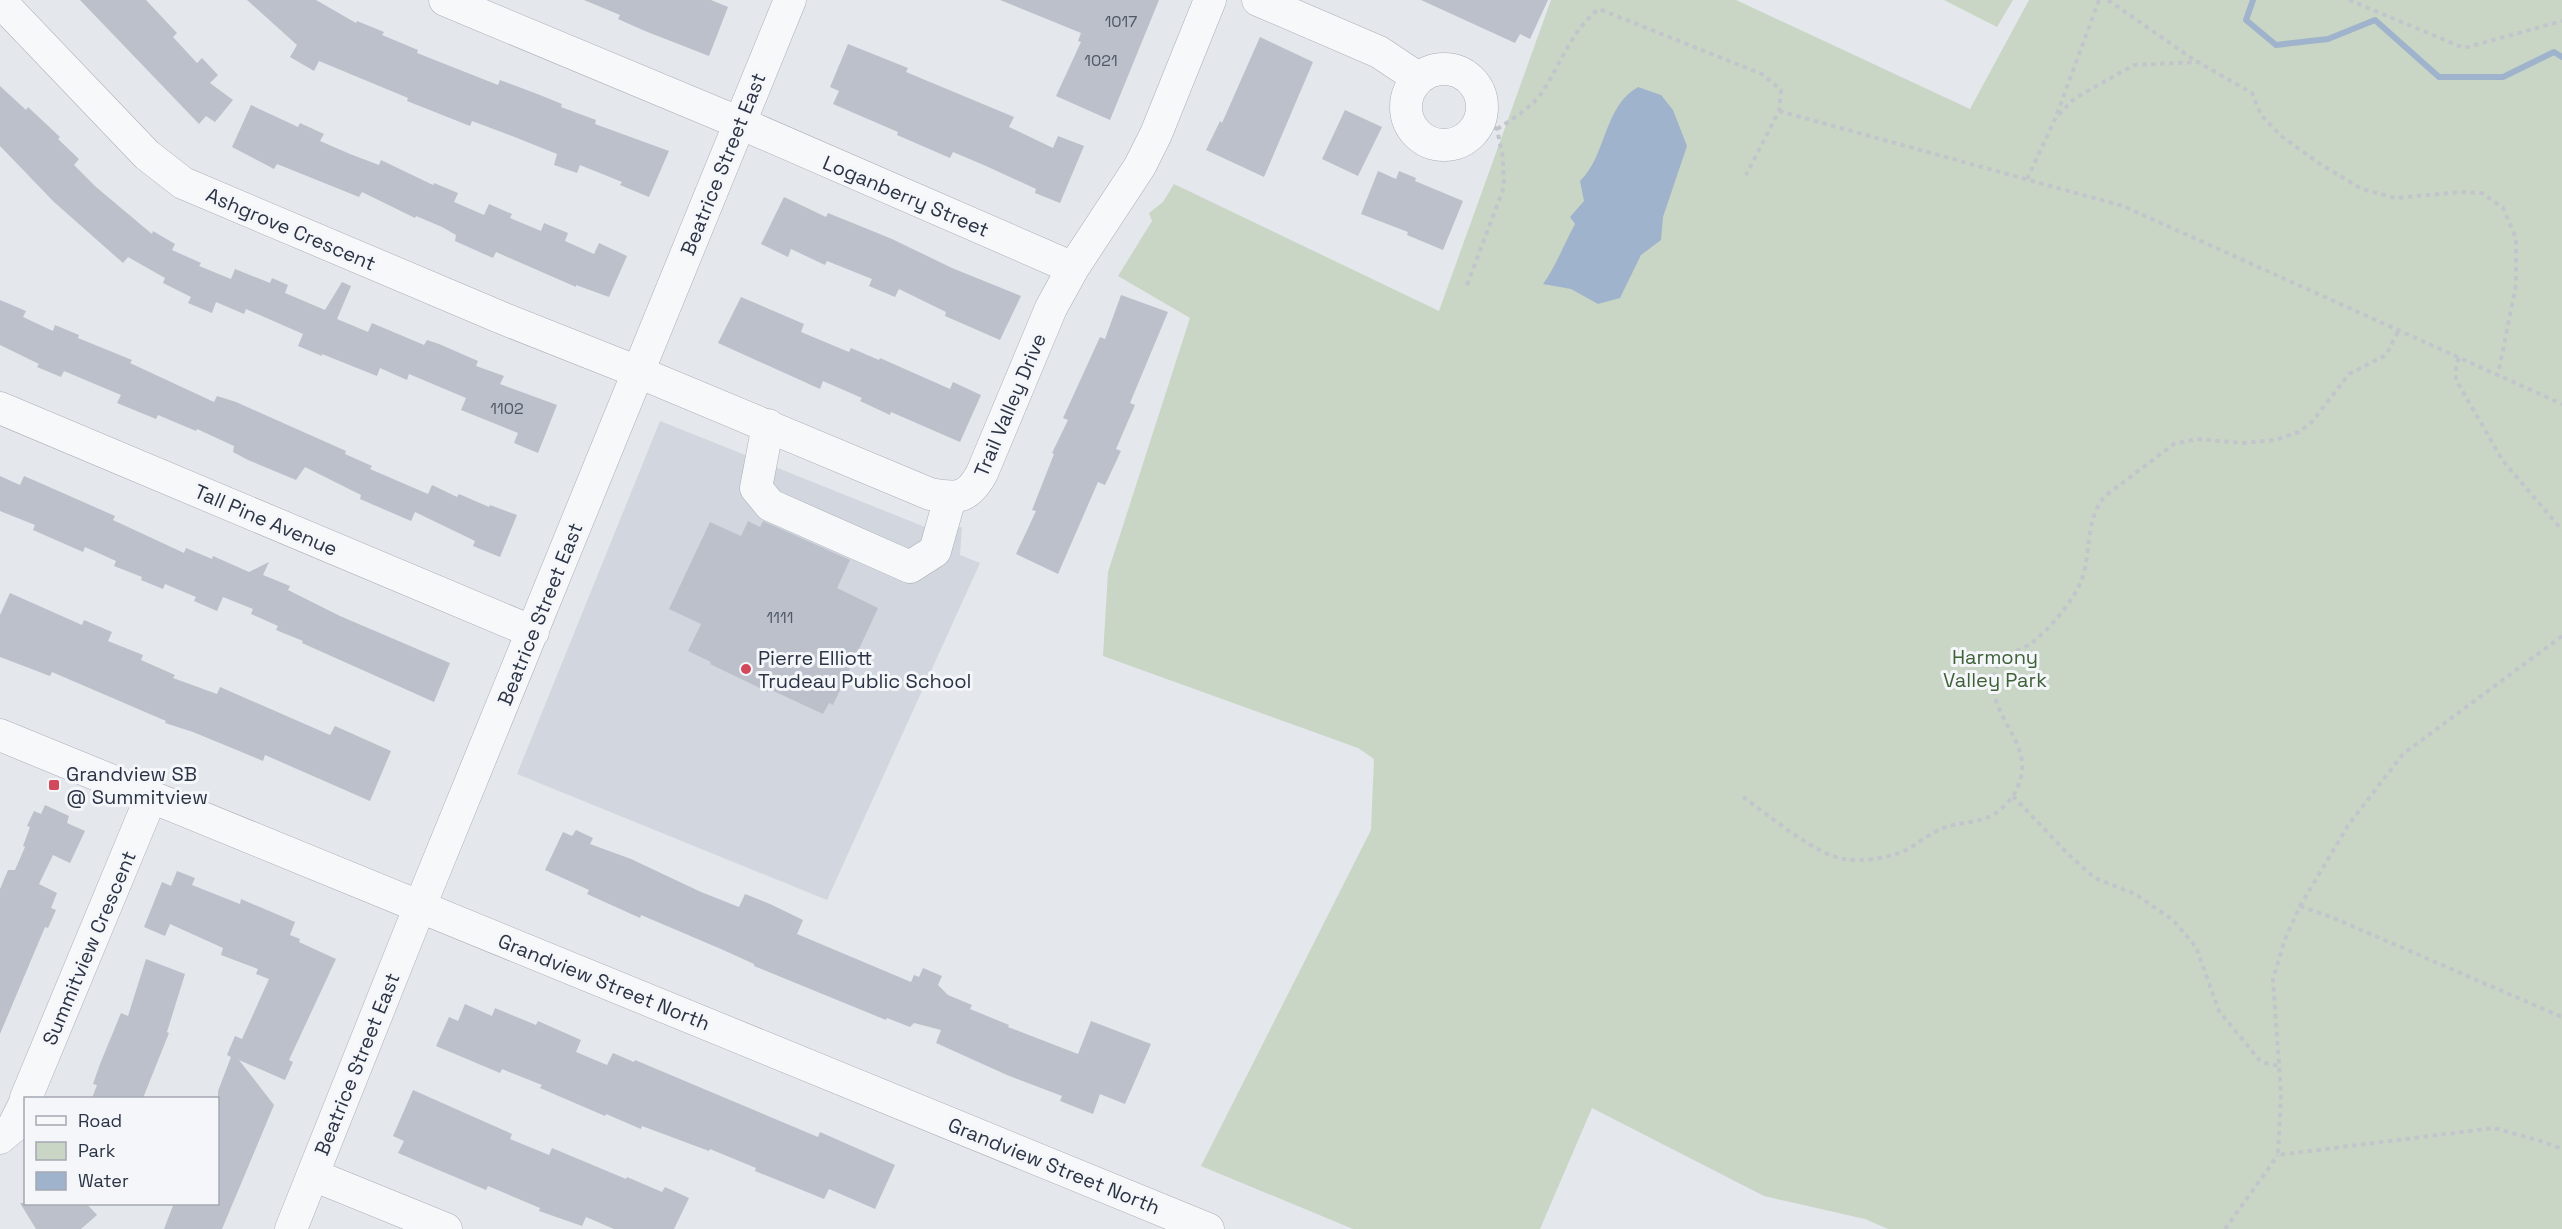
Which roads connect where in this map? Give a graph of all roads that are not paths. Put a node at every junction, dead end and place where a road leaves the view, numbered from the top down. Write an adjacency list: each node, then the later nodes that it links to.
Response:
1 (445, 0): 7 (street)
2 (790, 0): 7 (street, Beatrice Street East)
3 (1210, 0): 8 (street, Trail Valley Drive)
4 (1258, 0): 6 (street)
5 (0, 1): 9 (street, Ashgrove Crescent)
6 (1418, 78): 6 (street)
7 (740, 123): 8 (street, Loganberry Street); 9 (street, Beatrice Street East)
8 (1072, 268): 12 (street, Trail Valley Drive)
9 (638, 372): 11 (street); 13 (street, Beatrice Street East)
10 (0, 408): 13 (street, Tall Pine Avenue)
11 (768, 425): 12 (street); 12 (street)
12 (950, 498)
13 (533, 632): 16 (street, Beatrice Street East)
14 (0, 735): 15 (street, Grandview Street North)
15 (151, 797): 16 (street, Grandview Street North); 17 (street, Summitview Crescent)
16 (420, 906): 20 (street, Beatrice Street East); 23 (street, Grandview Street North)
17 (27, 1097)
18 (24, 1104): 19 (street, Summitview Crescent)
19 (0, 1138)
20 (313, 1174): 21 (street, Beatrice Street East); 22 (street)
21 (291, 1229)
22 (446, 1229)
23 (1208, 1229)

